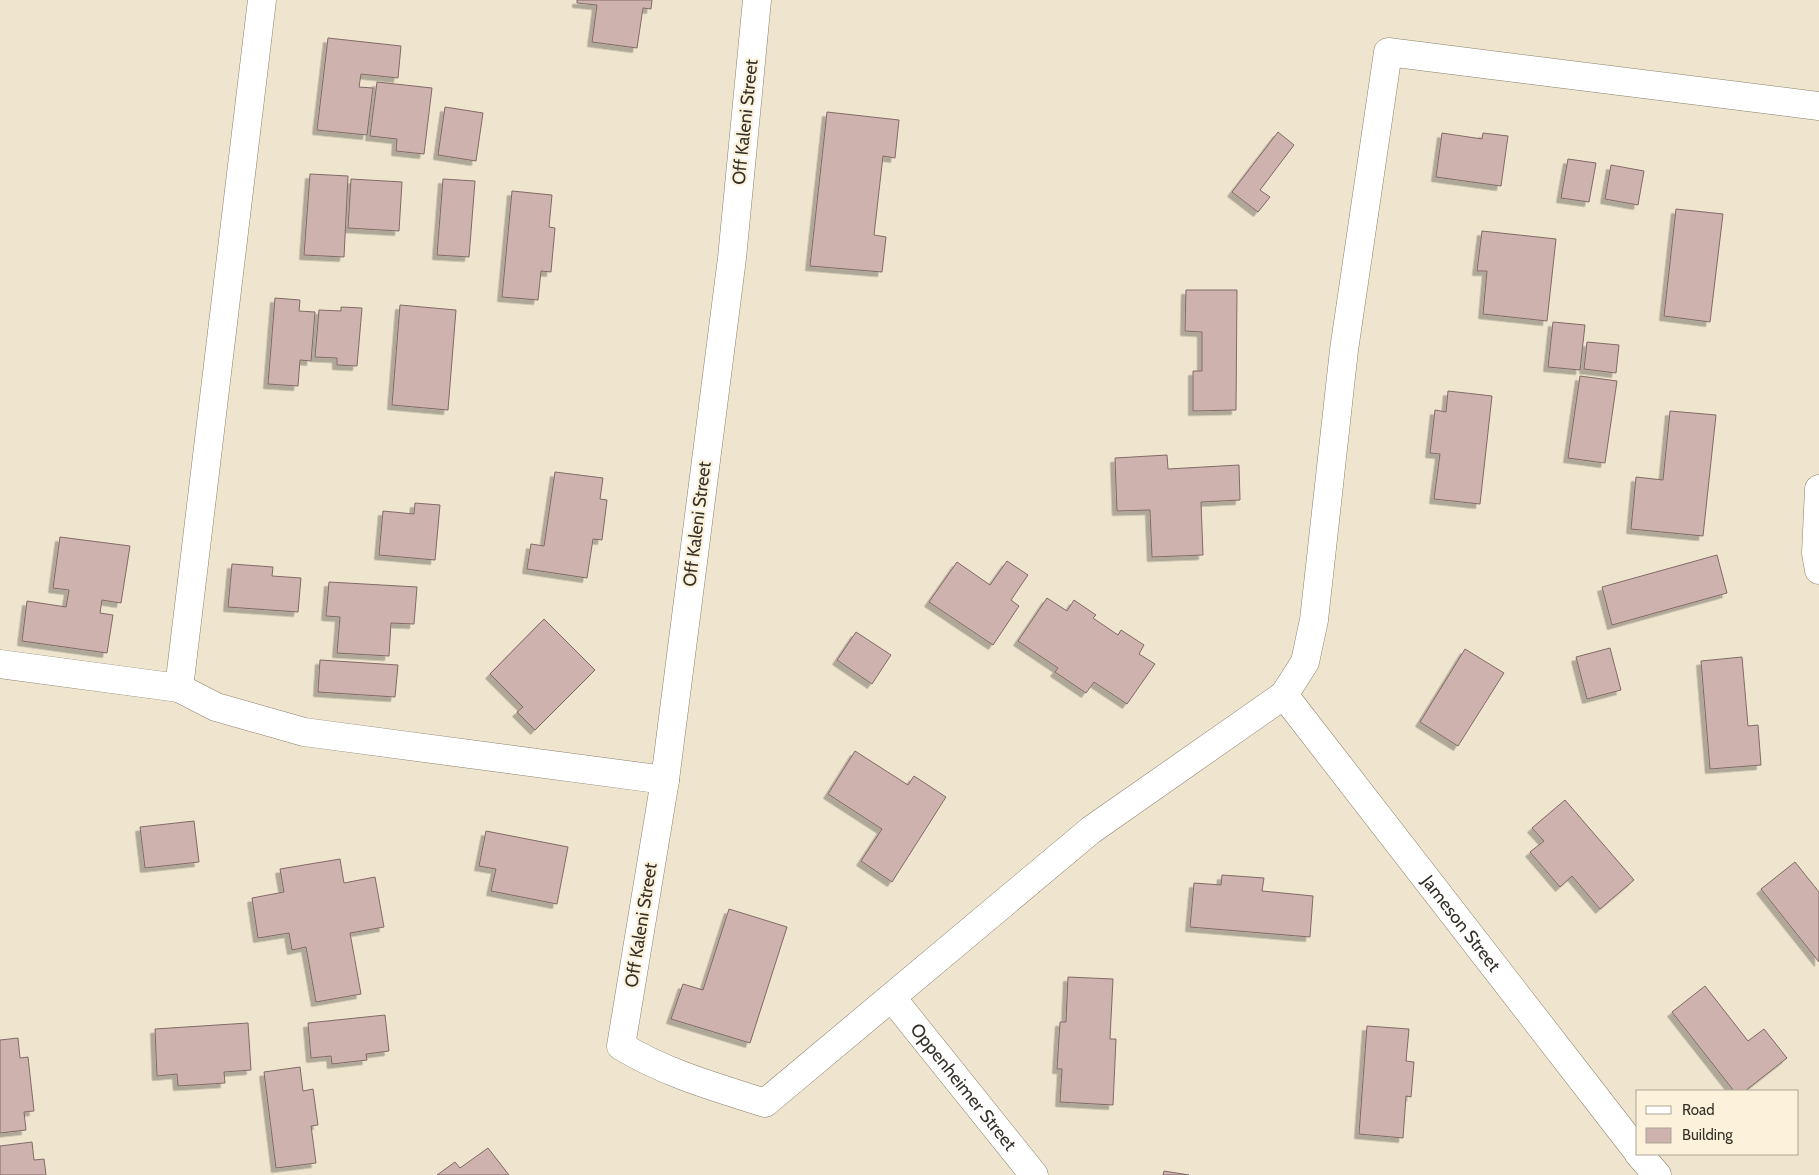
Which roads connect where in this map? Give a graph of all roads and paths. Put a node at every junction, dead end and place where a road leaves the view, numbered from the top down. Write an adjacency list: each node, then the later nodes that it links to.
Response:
1 (262, 0): 7 (street)
2 (757, 0): 9 (street, Off Kaleni Street)
3 (1819, 106): 8 (street)
4 (1819, 489): 5 (street)
5 (1819, 570)
6 (0, 664): 7 (street)
7 (179, 688): 9 (street)
8 (1284, 695): 10 (street); 11 (street, Jameson Street)
9 (664, 780): 10 (street, Off Kaleni Street)
10 (892, 998): 13 (street, Oppenheimer Street)
11 (1636, 1149)
12 (1641, 1155): 14 (street, Jameson Street)
13 (1034, 1175)
14 (1657, 1175)

